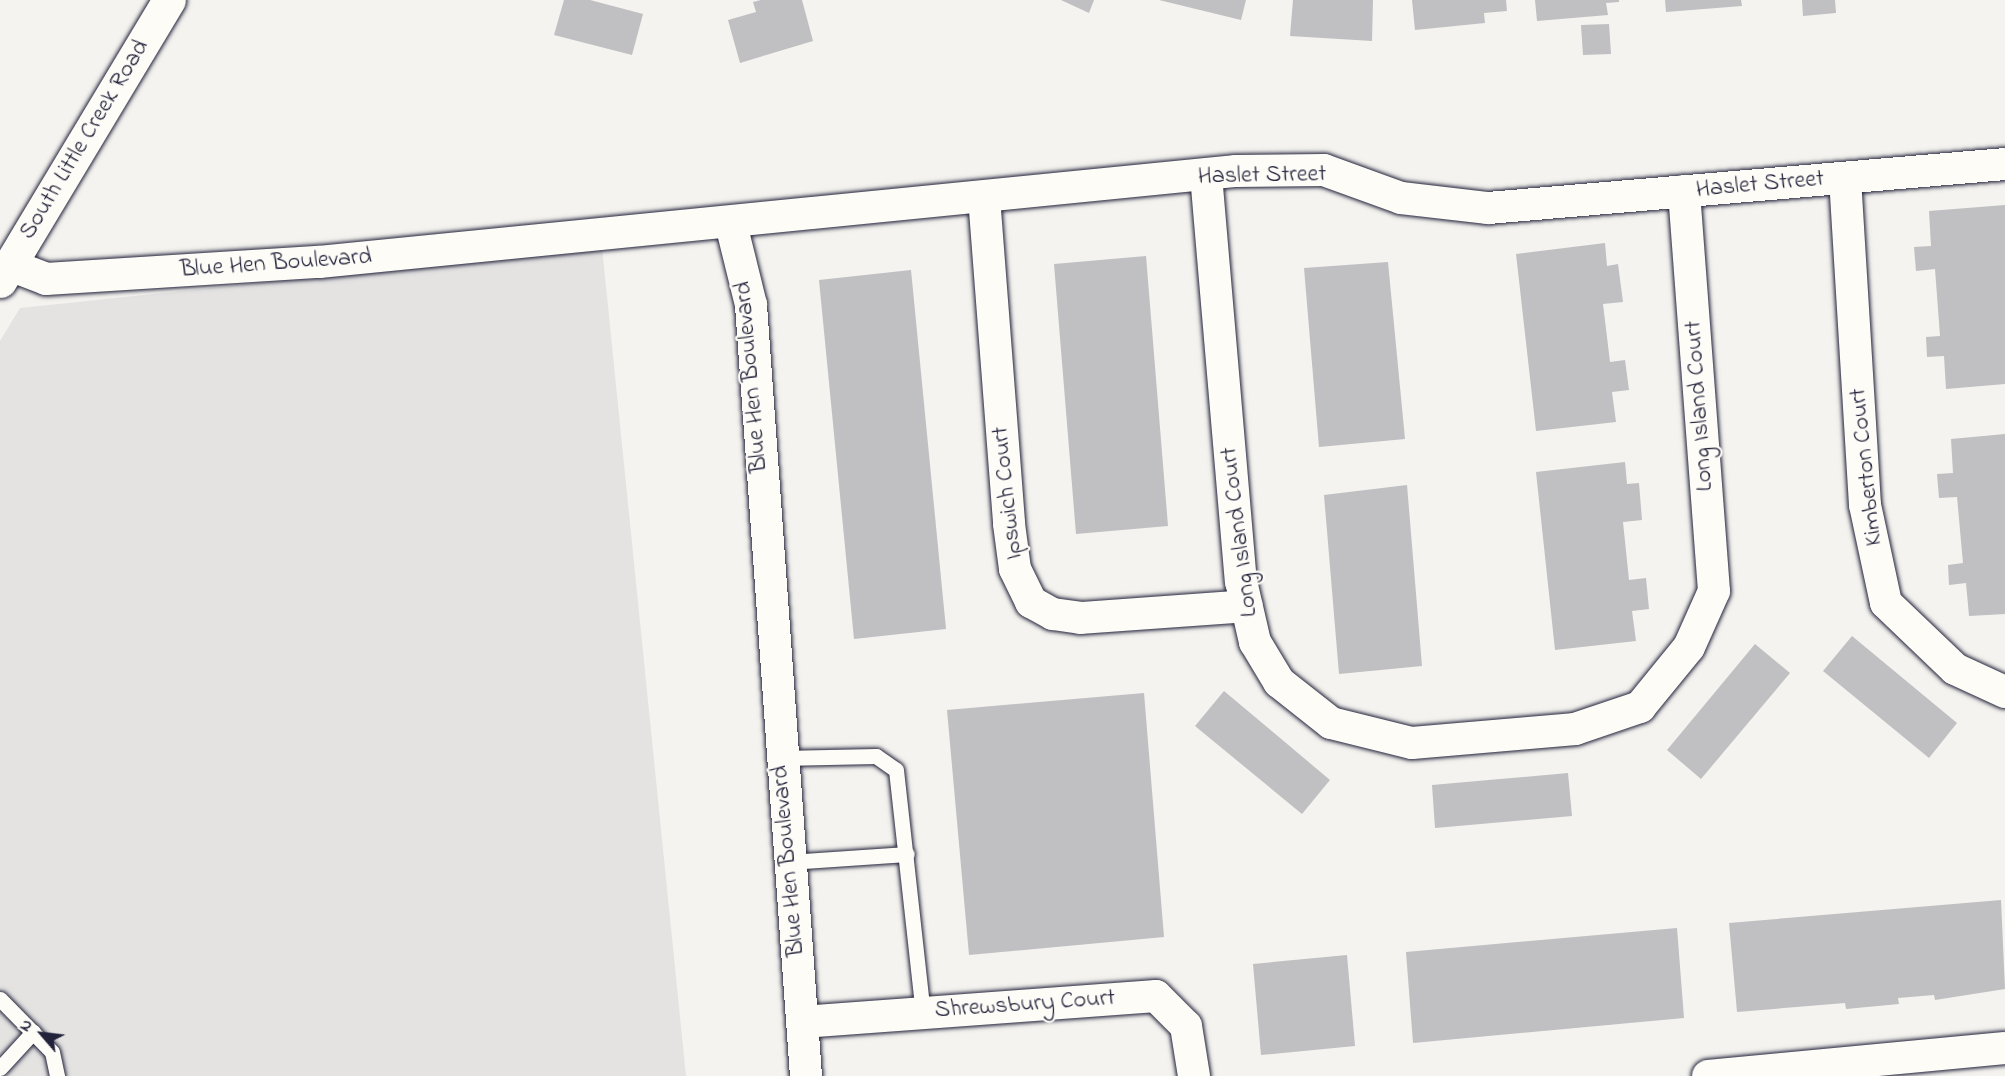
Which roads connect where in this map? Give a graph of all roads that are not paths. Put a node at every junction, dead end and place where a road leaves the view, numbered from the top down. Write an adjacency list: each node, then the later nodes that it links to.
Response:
1 (169, 0): 8 (street, South Little Creek Road)
2 (2005, 164): 4 (street, Haslet Street)
3 (1206, 175): 5 (street, Haslet Street); 6 (street, Haslet Street); 9 (street, Long Island Court)
4 (1845, 178): 5 (street, Haslet Street); 10 (street, Kimberton Court)
5 (1683, 191): 9 (street, Long Island Court)
6 (984, 197): 7 (street, Haslet Street); 9 (street, Ipswich Court)
7 (731, 224): 8 (street, Blue Hen Boulevard); 11 (street, Blue Hen Boulevard)
8 (5, 273)
9 (1247, 606)
10 (2005, 692)
11 (781, 758): 12 (lane); 13 (street, Blue Hen Boulevard)
12 (907, 854): 13 (lane); 15 (lane)
13 (789, 862): 16 (street, Blue Hen Boulevard)
14 (0, 999): 17 (lane)
15 (923, 1013): 16 (street, Shrewsbury Court); 22 (street, Shrewsbury Court)
16 (802, 1022): 21 (street, Blue Hen Boulevard)
17 (33, 1032): 19 (lane); 20 (lane)
18 (2005, 1048): 23 (street)
19 (0, 1068)
20 (57, 1076)
21 (806, 1076)
22 (1194, 1076)
23 (1708, 1076)

